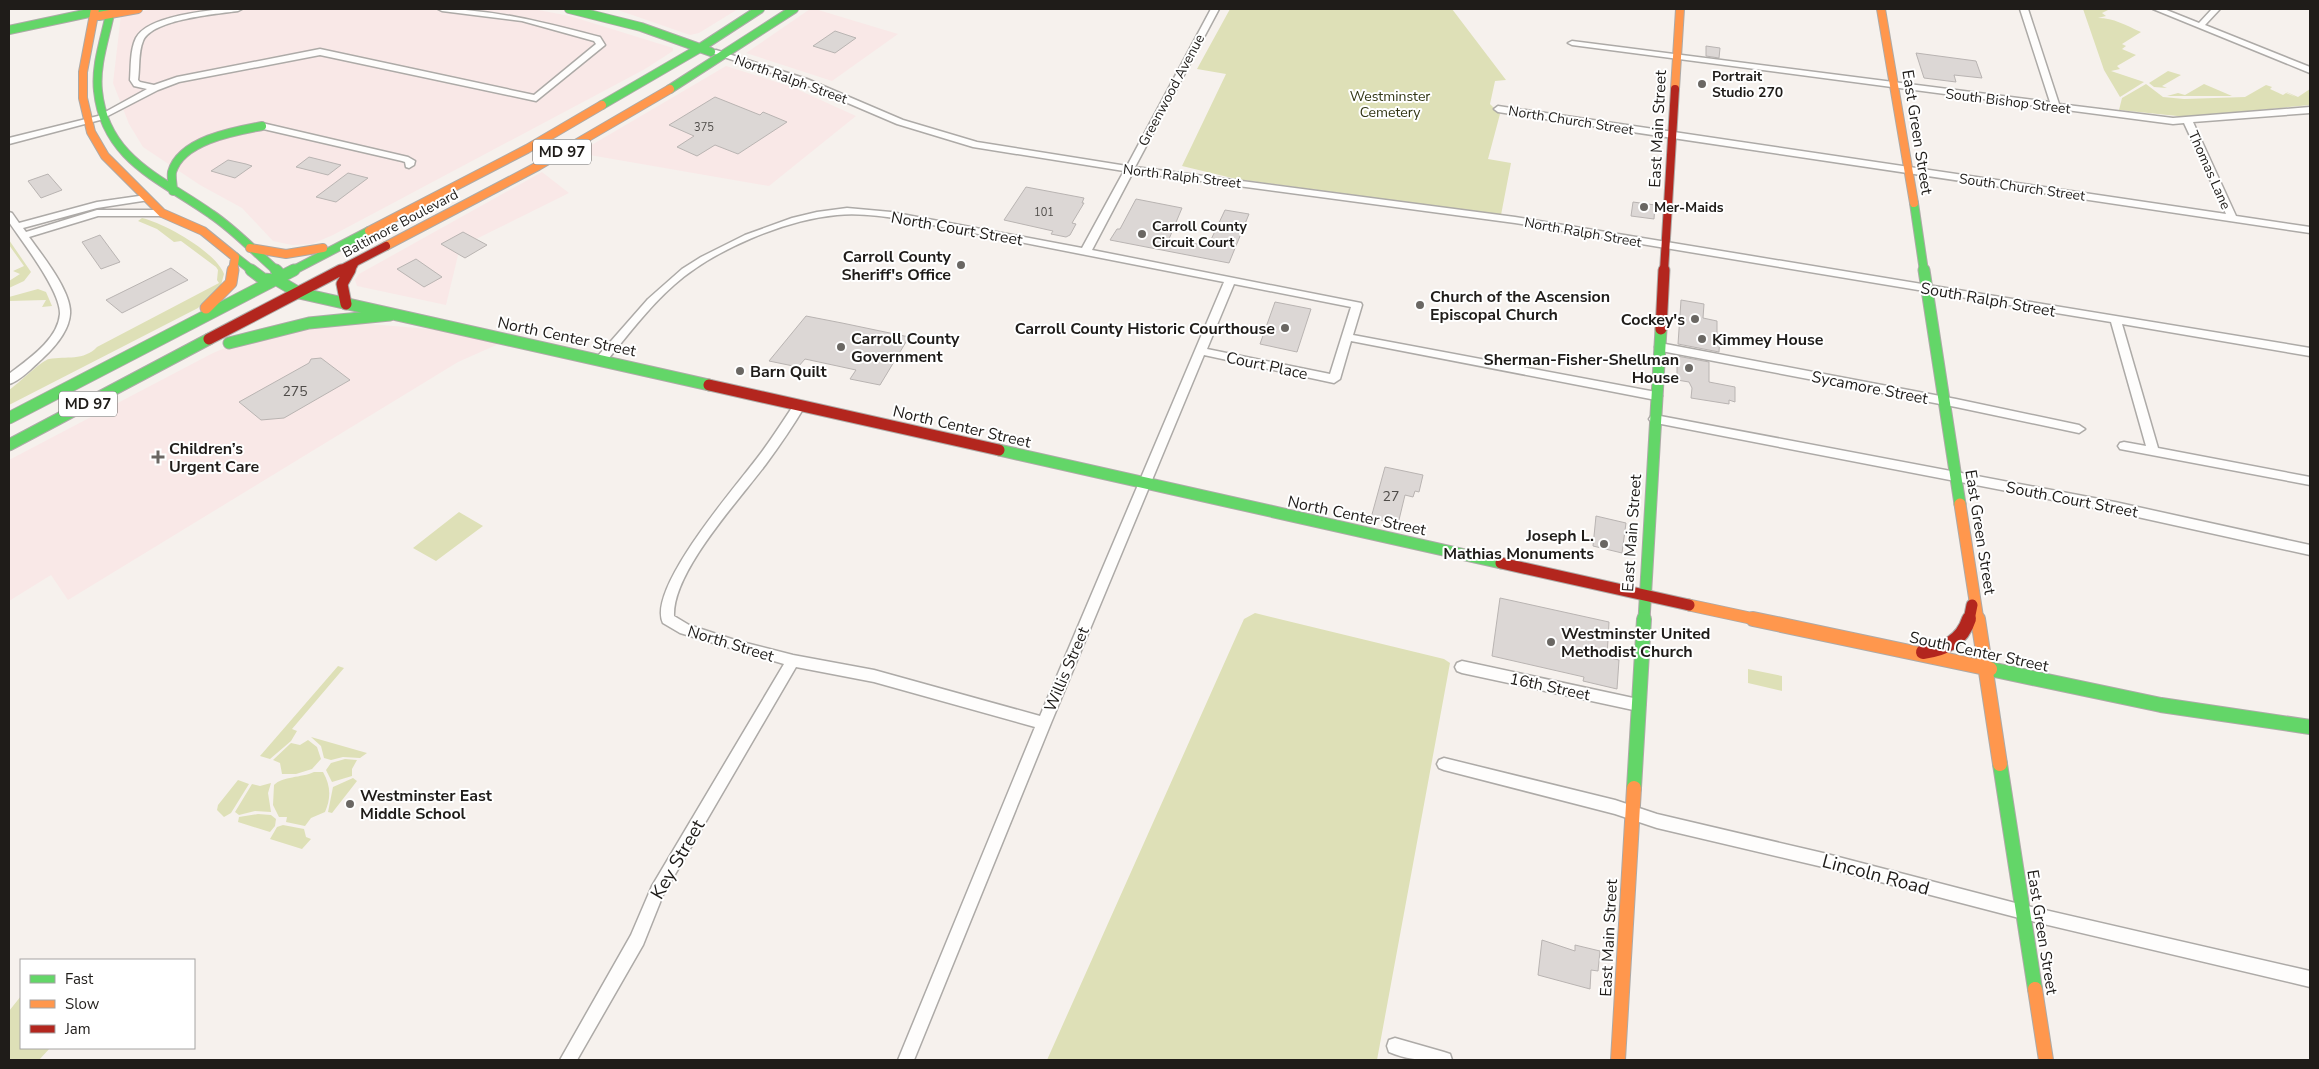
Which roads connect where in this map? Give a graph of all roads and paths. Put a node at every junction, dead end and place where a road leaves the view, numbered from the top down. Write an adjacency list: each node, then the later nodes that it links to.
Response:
1 (138, 9): 14 (main road)
2 (238, 9): 26 (street)
3 (442, 9): 4 (street)
4 (456, 9): 15 (street)
5 (569, 9): 20 (main road)
6 (760, 9): 20 (main road, Baltimore Boulevard / MD 97)
7 (794, 9): 21 (main road, Baltimore Boulevard / MD 97)
8 (1215, 9): 37 (street, Greenwood Avenue)
9 (1680, 9): 22 (main road, East Main Street)
10 (1881, 9): 25 (main road, East Green Street)
11 (2024, 9): 27 (street)
12 (2157, 9): 17 (street)
13 (2216, 9): 17 (street)
14 (110, 10): 16 (main road); 30 (main road, North Center Street)
15 (473, 10): 24 (street)
16 (95, 12): 18 (main road); 31 (main road, North Center Street)
17 (2200, 26): 23 (street)
18 (9, 30)
19 (1572, 43): 22 (street, South Bishop Street)
20 (706, 50): 21 (street, North Ralph Street); 47 (main road, Baltimore Boulevard / MD 97)
21 (724, 56): 37 (street, North Ralph Street); 52 (main road, Baltimore Boulevard / MD 97)
22 (1678, 57): 25 (street, South Bishop Street); 34 (main road, East Main Street)
23 (2310, 70)
24 (186, 79): 26 (street); 30 (street)
25 (1895, 86): 27 (street, South Bishop Street); 38 (main road, East Green Street)
26 (155, 88): 30 (street)
27 (2056, 107): 32 (street, South Bishop Street)
28 (1498, 109): 34 (street, North Church Street)
29 (2310, 110): 32 (street, South Bishop Street)
30 (102, 116): 31 (street); 39 (main road, North Center Street)
31 (87, 120): 35 (street); 40 (main road, North Center Street)
32 (2188, 121): 44 (street, Thomas Lane)
33 (262, 126): 36 (street); 39 (main road)
34 (1674, 136): 38 (street, South Church Street); 48 (main road, East Main Street)
35 (9, 141)
36 (409, 165)
37 (1128, 169): 48 (street, North Ralph Street); 50 (street, Greenwood Avenue)
38 (1909, 171): 44 (street, South Church Street); 55 (main road, East Green Street)
39 (173, 191): 41 (main road, North Center Street)
40 (146, 198): 41 (main road); 42 (main road, North Center Street); 46 (street)
41 (202, 207): 49 (main road, North Center Street)
42 (162, 213): 46 (street); 51 (main road, North Center Street)
43 (9, 215): 46 (street)
44 (2232, 218): 45 (street, South Church Street)
45 (2310, 230)
46 (19, 231): 67 (street)
47 (347, 243): 49 (main road); 53 (main road, Baltimore Boulevard / MD 97)
48 (1666, 246): 55 (street, South Ralph Street); 62 (main road, East Main Street)
49 (250, 248): 53 (main road, North Center Street)
50 (1086, 252): 54 (street, North Court Street); 65 (street, North Court Street)
51 (235, 258): 53 (main road, North Center Street); 59 (main road)
52 (354, 264): 56 (main road, Baltimore Boulevard / MD 97); 57 (main road)
53 (277, 280): 56 (main road, North Center Street); 59 (main road, Baltimore Boulevard / MD 97); 74 (main road)
54 (1230, 280): 61 (street, North Court Street); 63 (street, Willis Street)
55 (1926, 289): 60 (street, South Ralph Street); 69 (main road, East Green Street)
56 (299, 294): 57 (main road, North Center Street); 66 (main road, Baltimore Boulevard / MD 97)
57 (346, 304): 58 (main road, North Center Street)
58 (390, 315): 65 (main road, North Center Street); 66 (main road)
59 (198, 320): 71 (main road, Baltimore Boulevard / MD 97)
60 (2116, 321): 64 (street, South Ralph Street); 77 (street)
61 (1347, 337): 63 (street, Court Place); 68 (street)
62 (1660, 347): 68 (main road, East Main Street); 69 (street, Sycamore Street)
63 (1201, 351): 80 (street, Willis Street)
64 (2310, 352)
65 (601, 360): 70 (main road, North Center Street)
66 (168, 362): 75 (main road, Baltimore Boulevard / MD 97)
67 (9, 380)
68 (1656, 396): 72 (main road, East Main Street)
69 (1944, 401): 73 (street, Sycamore Street); 78 (main road, East Green Street)
70 (799, 406): 80 (main road, North Center Street); 85 (street, North Street)
71 (9, 418)
72 (1655, 419): 78 (street, South Court Street); 83 (main road, East Main Street)
73 (2079, 429)
74 (9, 432)
75 (9, 445)
76 (2124, 446): 77 (street)
77 (2153, 452): 79 (street)
78 (1955, 475): 81 (street, South Court Street); 82 (main road, East Green Street)
79 (2310, 481)
80 (1146, 484): 83 (main road, North Center Street); 89 (street, Willis Street)
81 (2310, 550)
82 (1972, 584): 84 (main road); 87 (main road, East Green Street)
83 (1644, 596): 84 (main road, South Center Street); 88 (main road, East Main Street)
84 (1906, 652): 87 (main road, South Center Street)
85 (793, 661): 89 (street, North Street); 96 (street, Key Street)
86 (1462, 667): 88 (street, 16th Street)
87 (1986, 669): 90 (main road, South Center Street); 93 (main road, East Green Street)
88 (1638, 705): 92 (main road, East Main Street)
89 (1044, 723): 97 (street, Willis Street)
90 (2310, 727)
91 (1444, 764): 92 (street, Lincoln Road)
92 (1631, 812): 93 (street, Lincoln Road); 99 (main road, East Main Street)
93 (2023, 912): 94 (street, Lincoln Road); 100 (main road, East Green Street)
94 (2310, 979)
95 (1395, 1046): 98 (street)
96 (568, 1060)
97 (906, 1060)
98 (1444, 1060)
99 (1618, 1060)
100 (2046, 1060)

